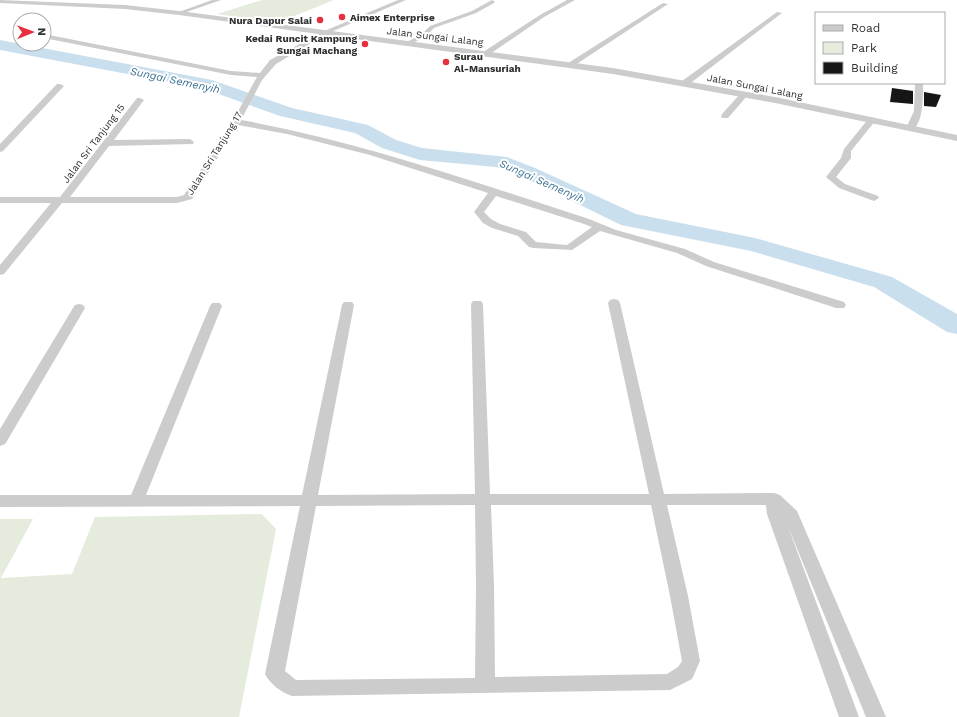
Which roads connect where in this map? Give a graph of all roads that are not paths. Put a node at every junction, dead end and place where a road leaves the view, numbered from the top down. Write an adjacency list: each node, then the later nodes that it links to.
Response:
1 (218, 0): 7 (street)
2 (403, 0): 12 (street, Jalan Sri Tanjung 17)
3 (572, 0): 15 (street)
4 (0, 1): 8 (street, Jalan Sungai Lalang)
5 (492, 2): 14 (street)
6 (665, 4): 16 (street)
7 (198, 7): 8 (street); 9 (street); 11 (street)
8 (160, 11): 9 (street, Jalan Sungai Lalang)
9 (179, 13): 11 (street, Jalan Sungai Lalang)
10 (779, 13): 18 (street)
11 (207, 17): 12 (street, Jalan Sungai Lalang)
12 (324, 33): 14 (street, Jalan Sungai Lalang); 17 (street, Jalan Sri Tanjung 17)
13 (52, 38): 17 (street)
14 (407, 44): 15 (street, Jalan Sungai Lalang)
15 (484, 54): 16 (street, Jalan Sungai Lalang)
16 (568, 65): 18 (street, Jalan Sungai Lalang)
17 (261, 75): 25 (street, Jalan Sri Tanjung 17)
18 (685, 83): 21 (street, Jalan Sungai Lalang)
19 (920, 84): 26 (street)
20 (60, 86): 30 (street)
21 (744, 94): 23 (street); 24 (street, Jalan Sungai Lalang)
22 (140, 100): 29 (street, Jalan Sri Tanjung 15)
23 (725, 116)
24 (872, 120): 26 (street, Jalan Sungai Lalang); 32 (street)
25 (236, 122): 31 (street); 34 (street, Jalan Sri Tanjung 17)
26 (910, 128): 27 (street, Jalan Sungai Lalang)
27 (957, 138)
28 (190, 142): 29 (street)
29 (106, 143): 34 (street, Jalan Sri Tanjung 15)
30 (0, 149)
31 (494, 192): 35 (street); 35 (street)
32 (874, 198)
33 (0, 200): 34 (street, Jalan Sri Tanjung 17)
34 (61, 200): 36 (street, Jalan Sri Tanjung 15)
35 (599, 228): 41 (street)
36 (0, 272)
37 (614, 303): 44 (street)
38 (477, 304): 47 (street)
39 (348, 305): 46 (street)
40 (216, 306): 49 (street)
41 (840, 306)
42 (79, 308): 43 (street)
43 (0, 441)
44 (658, 499): 45 (street); 47 (street); 50 (street)
45 (774, 499): 51 (street); 52 (street)
46 (308, 500): 47 (street); 49 (street); 50 (street)
47 (482, 500): 50 (street)
48 (0, 501): 49 (street)
49 (136, 501)
50 (485, 686)
51 (849, 717)
52 (876, 717)

